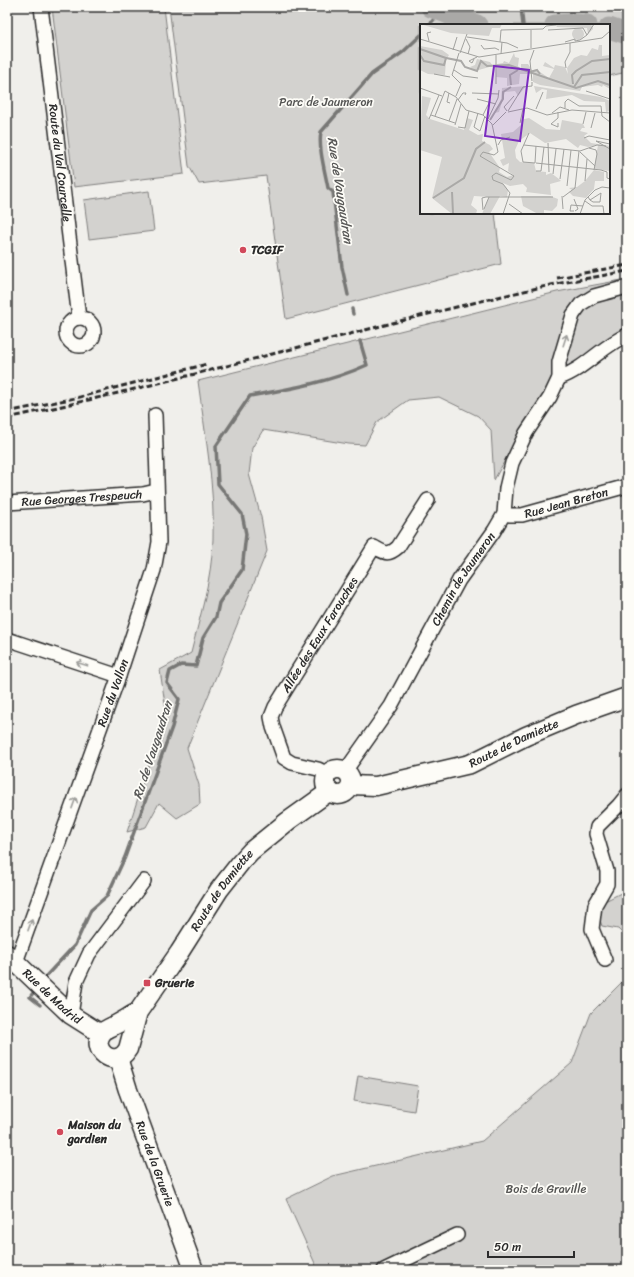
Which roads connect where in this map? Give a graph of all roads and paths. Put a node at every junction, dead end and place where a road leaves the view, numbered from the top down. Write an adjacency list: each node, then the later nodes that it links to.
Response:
1 (41, 7): 3 (street, Route du Val Courcelle)
2 (626, 289): 5 (street, Chemin de Jaumeron, one-way to 2)
3 (79, 318)
4 (627, 335): 5 (street)
5 (559, 378): 11 (street, Chemin de Jaumeron)
6 (155, 415): 8 (street, Rue du Vallon)
7 (627, 486): 11 (street, Rue Jean Breton)
8 (156, 492): 10 (street, Rue Georges Trespeuch); 13 (street, Rue du Vallon)
9 (428, 500): 16 (street, Allée des Eaux Farouches)
10 (7, 503)
11 (504, 514): 15 (street, Chemin de Jaumeron)
12 (7, 639): 13 (street, one-way to 12)
13 (119, 676): 19 (street, Rue du Vallon, one-way to 13)
14 (627, 697): 15 (street, Route de Damiette)
15 (348, 779): 16 (street)
16 (329, 783): 21 (street, Route de Damiette)
17 (627, 795): 20 (street)
18 (144, 881): 22 (street)
19 (11, 958): 22 (street, Rue de Madrid)
20 (605, 960)
21 (138, 1012): 23 (street, Route de Damiette); 24 (street, Route de Damiette)
22 (70, 1015): 23 (street, Rue de Madrid)
23 (106, 1031): 24 (street); 24 (street)
24 (124, 1051): 26 (street, Rue de la Gruerie)
25 (457, 1235): 27 (street)
26 (194, 1270)
27 (384, 1270)

